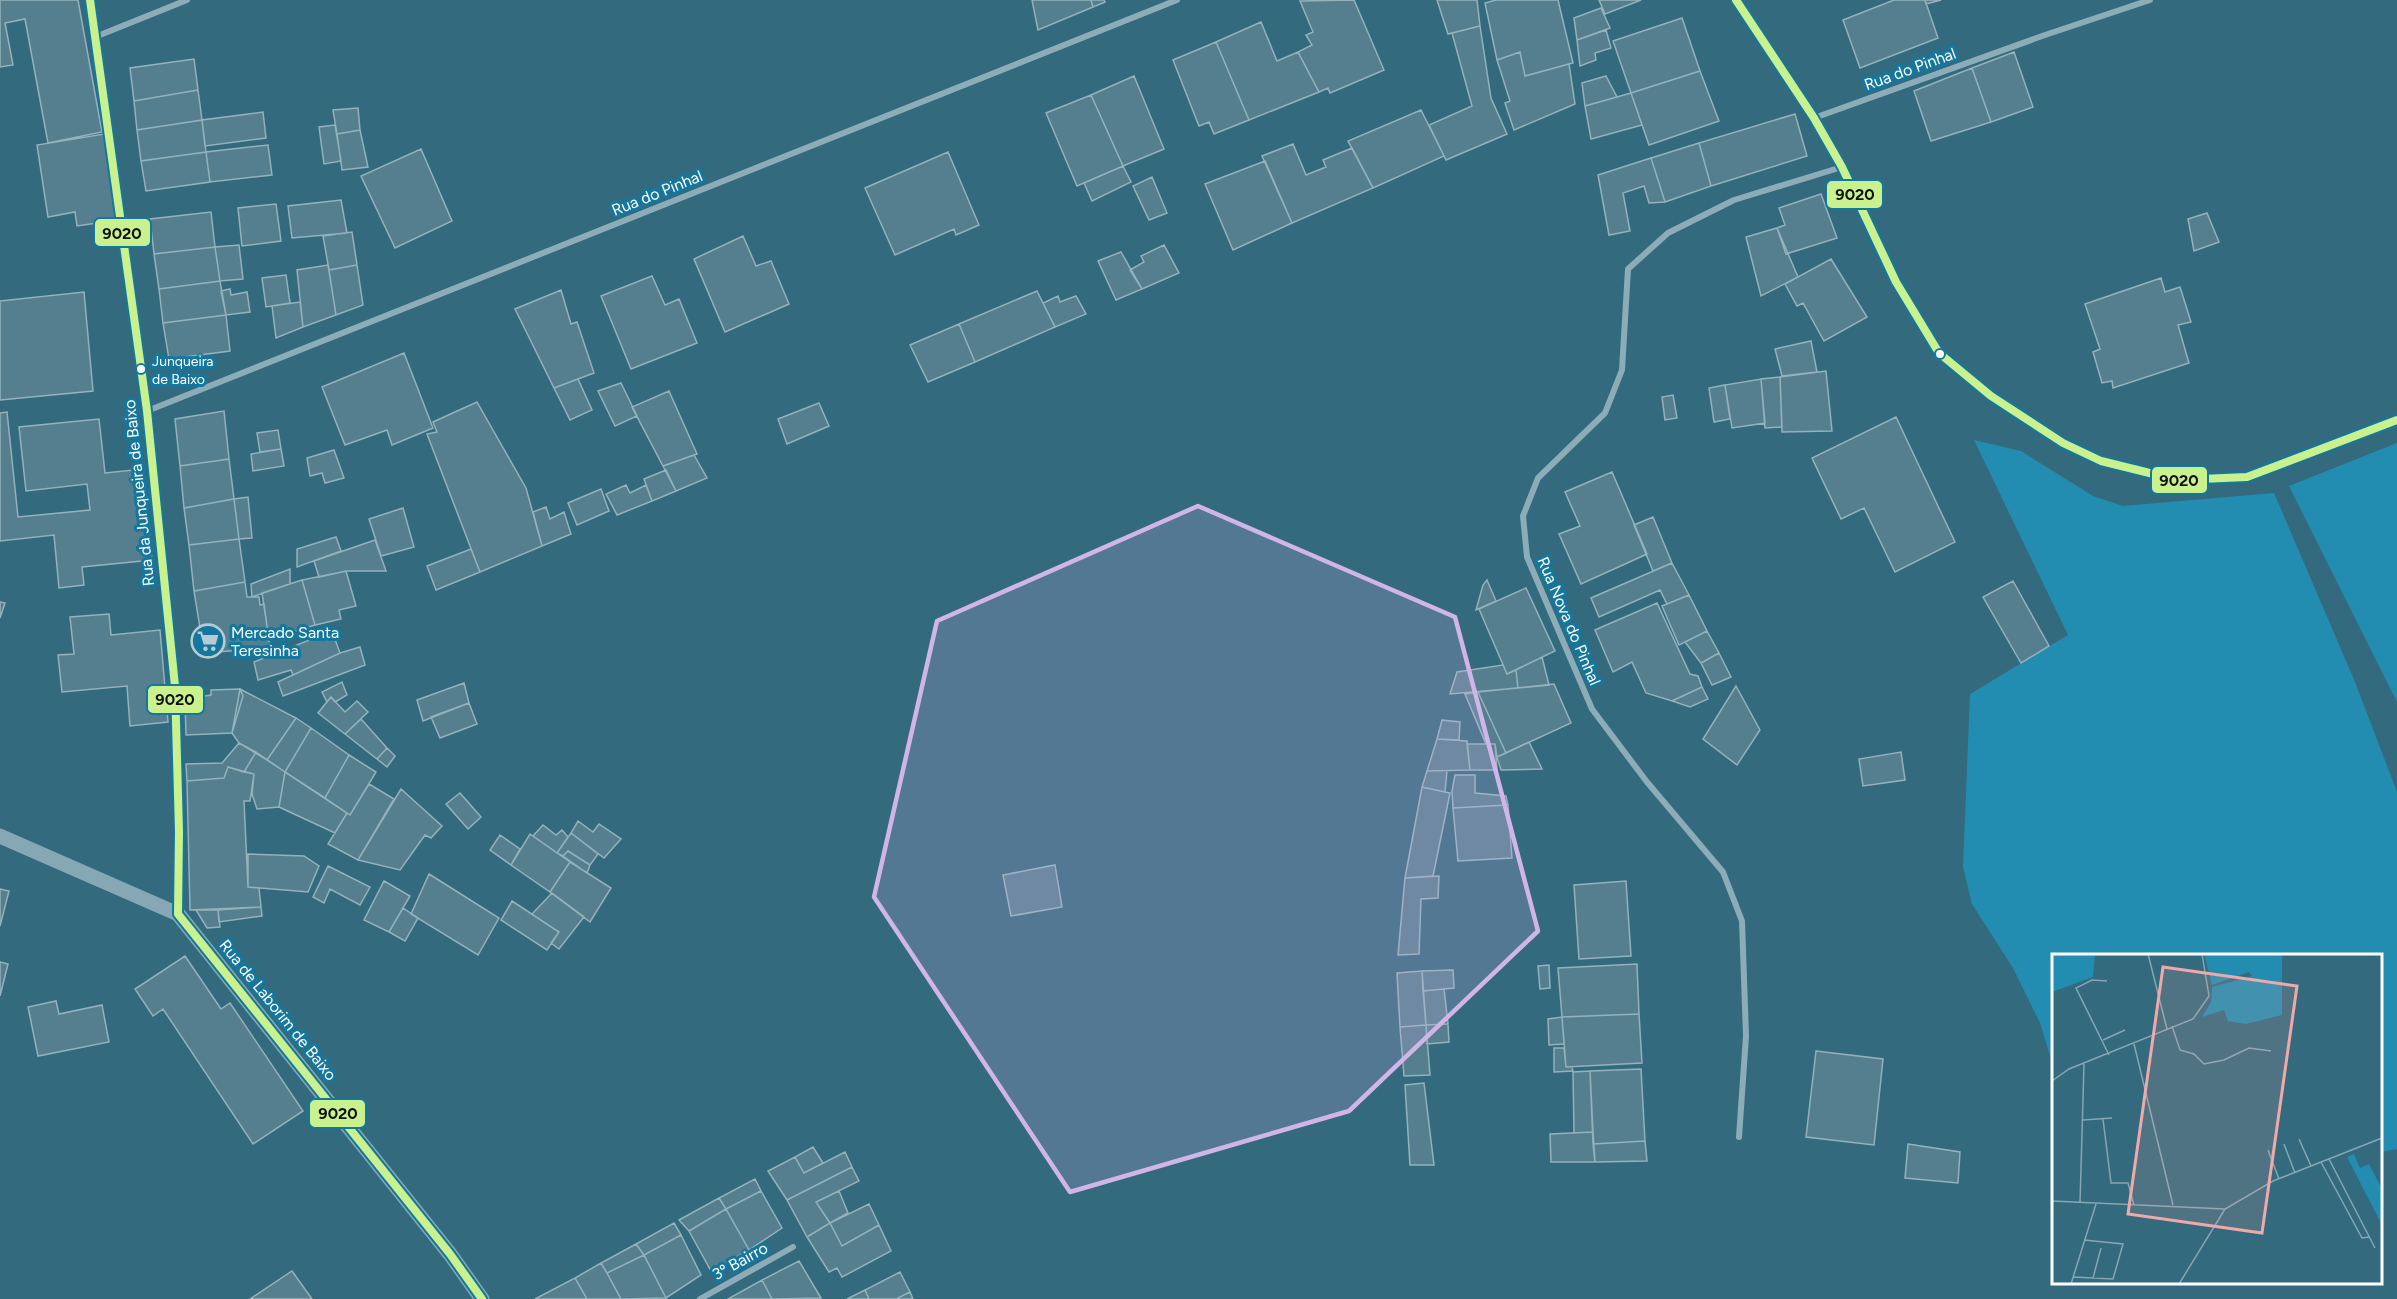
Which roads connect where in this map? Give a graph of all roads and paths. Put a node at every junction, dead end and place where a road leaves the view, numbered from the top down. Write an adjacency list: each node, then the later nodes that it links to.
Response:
1 (90, 0): 6 (street, Rua da Junqueira de Baixo)
2 (187, 0): 6 (street)
3 (1177, 0): 9 (street, Rua do Pinhal)
4 (1736, 0): 7 (street)
5 (2150, 0): 7 (street, Rua do Pinhal)
6 (95, 37): 9 (street, Rua da Junqueira de Baixo)
7 (1814, 118): 8 (street)
8 (1842, 167): 10 (street); 13 (street, Rua Nova do Pinhal)
9 (147, 411): 12 (street, Rua da Junqueira de Baixo)
10 (2397, 420)
11 (0, 836): 12 (main road)
12 (178, 914): 15 (main road, Rua de Laborim de Baixo)
13 (1739, 1137)
14 (793, 1247): 16 (street, 3º Bairro)
15 (482, 1299)
16 (700, 1299)

